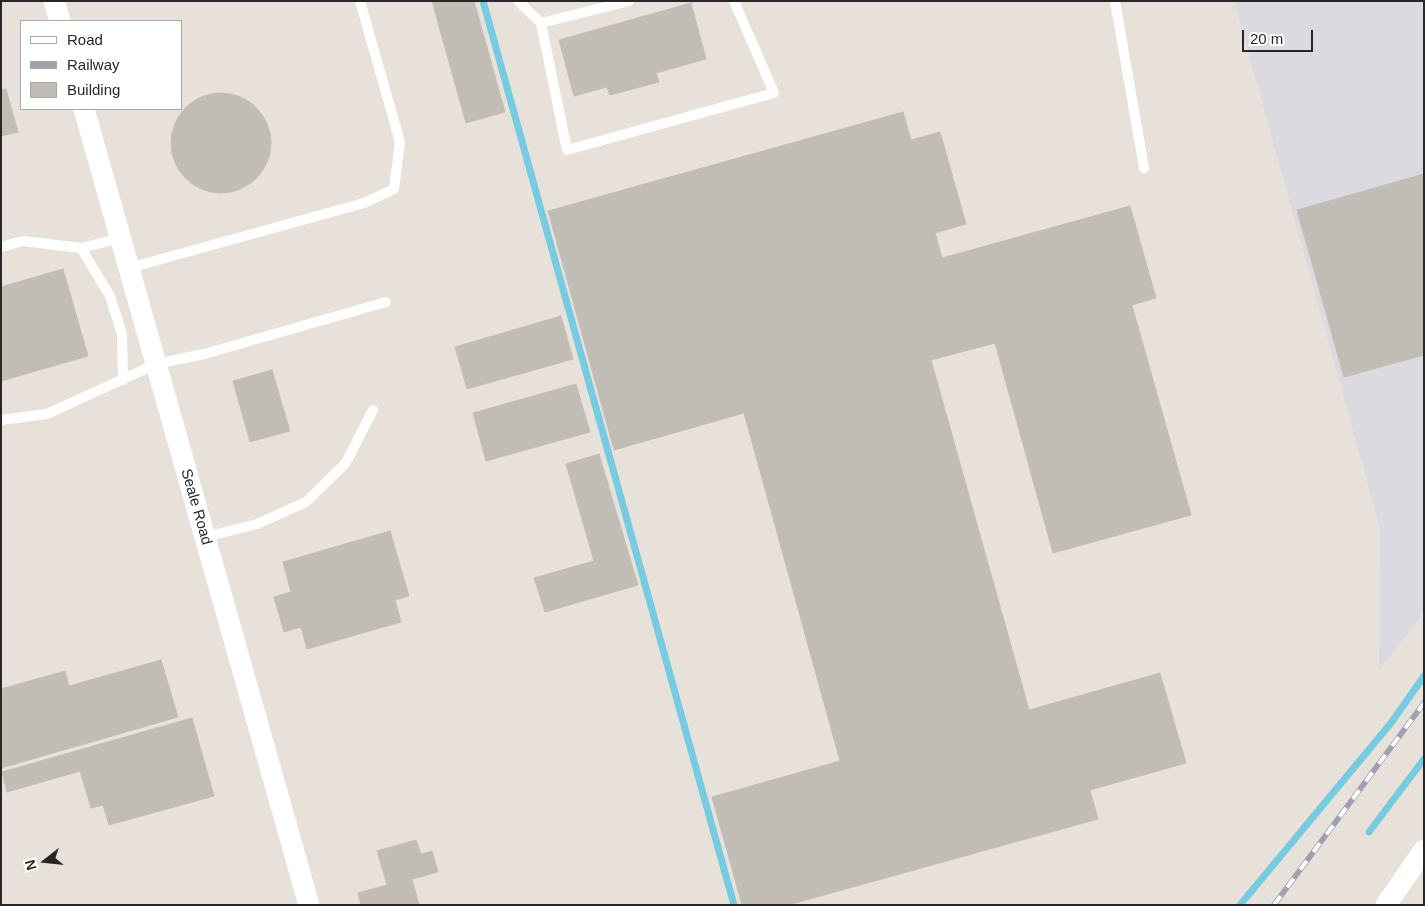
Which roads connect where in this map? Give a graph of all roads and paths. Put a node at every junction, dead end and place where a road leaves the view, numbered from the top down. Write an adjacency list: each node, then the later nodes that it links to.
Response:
1 (54, 1): 7 (street)
2 (360, 1): 14 (lane)
3 (518, 1): 8 (lane)
4 (629, 1): 8 (lane)
5 (734, 1): 8 (lane)
6 (1115, 1): 10 (lane)
7 (60, 20)
8 (541, 23)
9 (84, 110): 11 (street, Seale Road)
10 (1144, 168)
11 (121, 238): 13 (lane); 14 (street, Seale Road)
12 (1, 247): 13 (lane)
13 (81, 248): 17 (lane)
14 (129, 268): 16 (street, Seale Road)
15 (386, 302): 16 (lane)
16 (156, 364): 17 (lane); 20 (street, Seale Road)
17 (123, 380): 19 (lane)
18 (373, 410): 20 (lane)
19 (1, 420)
20 (205, 537): 22 (street, Seale Road)
21 (1424, 850): 23 (street)
22 (309, 905)
23 (1386, 905)

